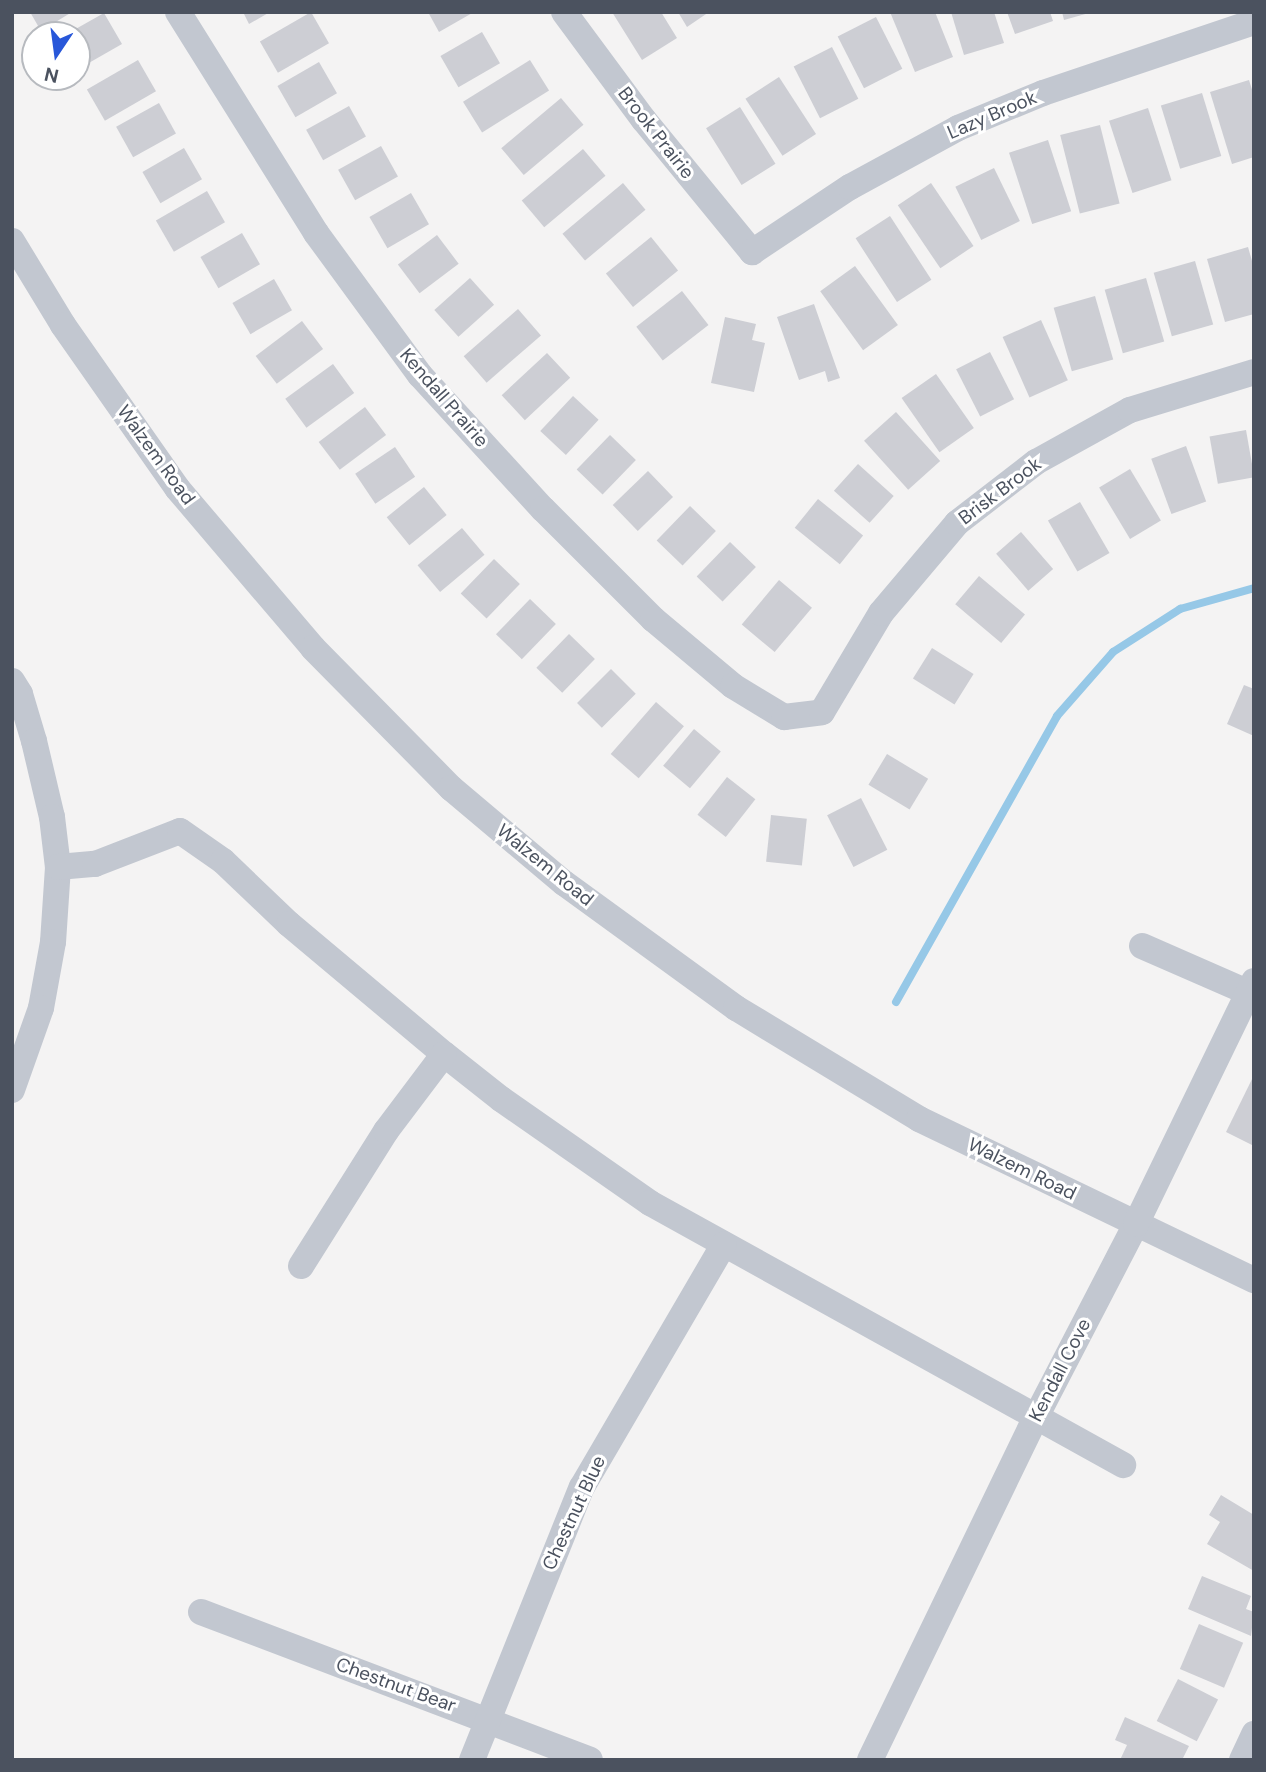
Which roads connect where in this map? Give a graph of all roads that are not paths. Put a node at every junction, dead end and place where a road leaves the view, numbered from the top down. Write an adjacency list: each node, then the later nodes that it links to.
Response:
1 (178, 12): 8 (street, Kendall Prairie)
2 (564, 12): 5 (street, Brook Prairie)
3 (1254, 22): 5 (street, Lazy Brook)
4 (12, 241): 14 (street, Walzem Road)
5 (752, 252)
6 (1254, 372): 8 (street, Brisk Brook)
7 (12, 681): 9 (street)
8 (784, 717)
9 (58, 867): 12 (street); 13 (street)
10 (1142, 946): 11 (street)
11 (1252, 990): 14 (street, Kendall Cove)
12 (444, 1054): 15 (street); 16 (street)
13 (12, 1090)
14 (1136, 1224): 17 (street, Walzem Road); 18 (street, Kendall Cove)
15 (724, 1244): 18 (street); 21 (street, Chestnut Blue)
16 (301, 1265)
17 (1254, 1280)
18 (1035, 1417): 19 (street); 25 (street, Kendall Cove)
19 (1123, 1465)
20 (201, 1612): 21 (street, Chestnut Bear)
21 (487, 1719): 23 (street, Chestnut Blue); 24 (street, Chestnut Bear)
22 (1254, 1734): 26 (street)
23 (472, 1760)
24 (590, 1760)
25 (870, 1760)
26 (1242, 1760)

